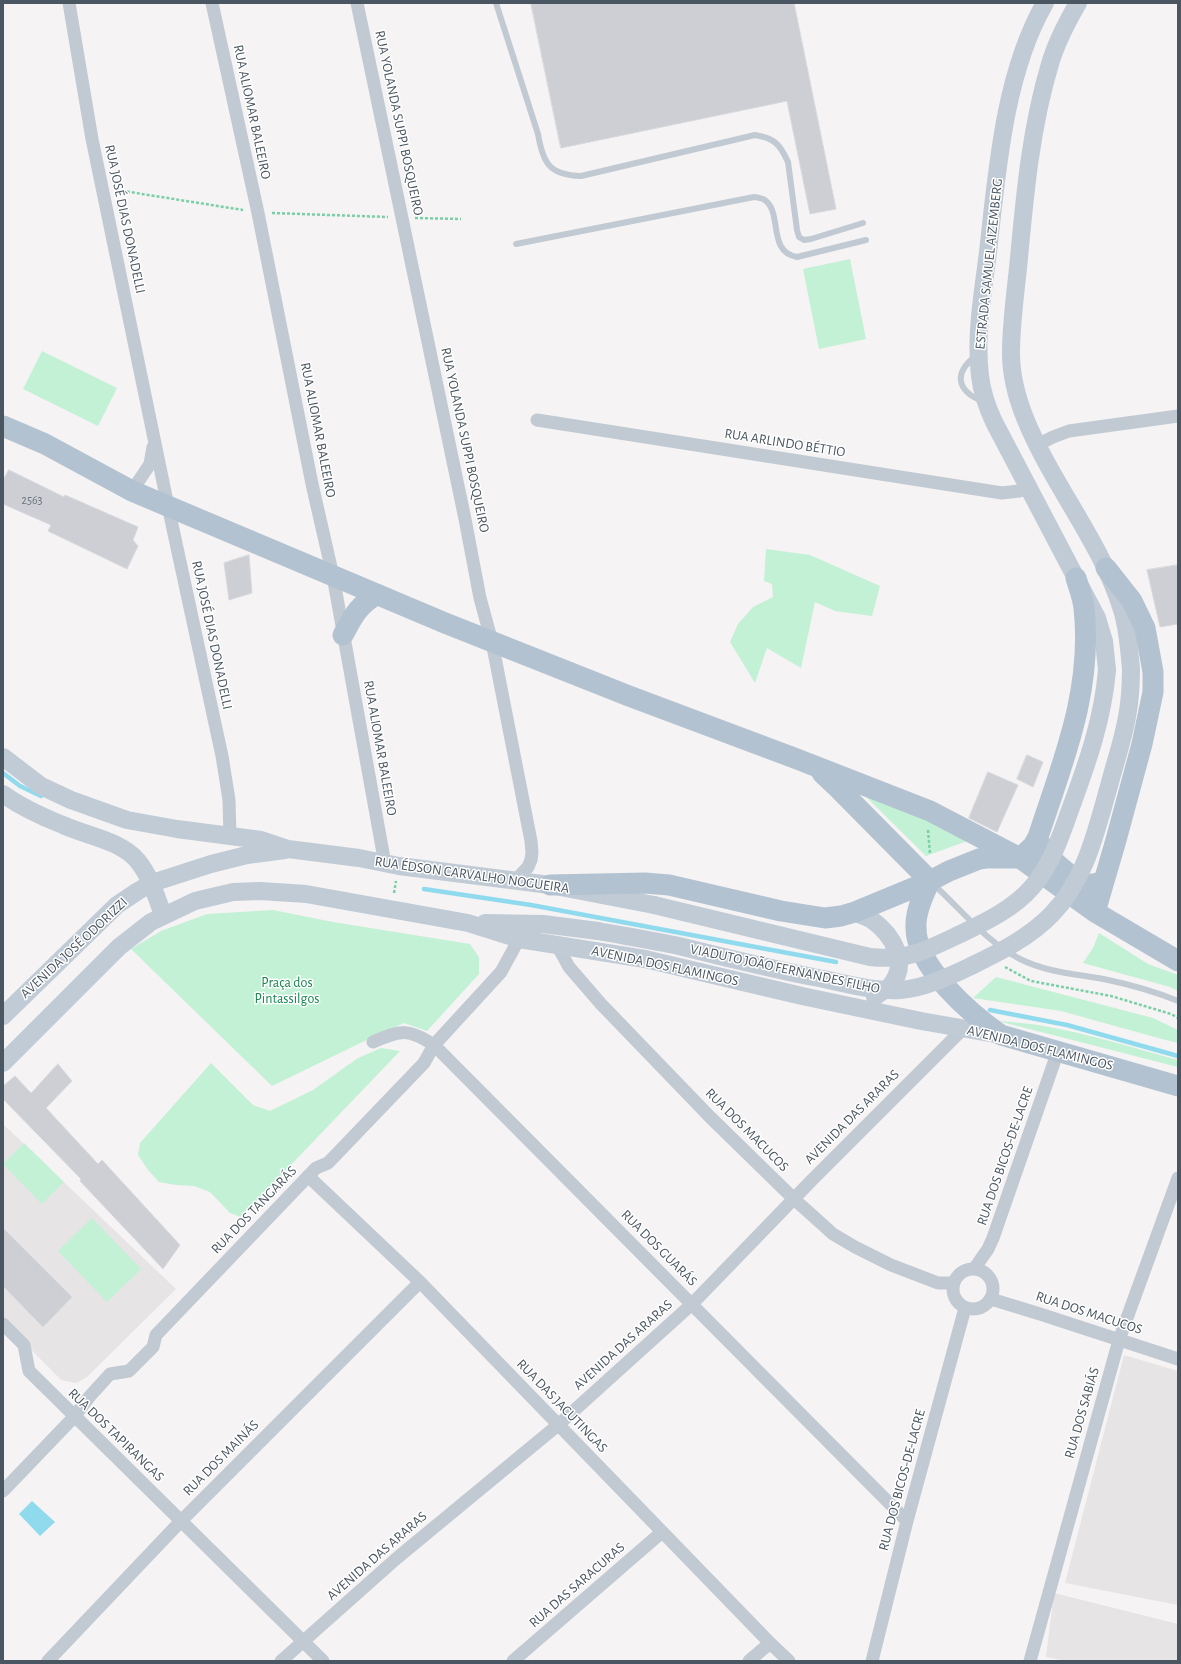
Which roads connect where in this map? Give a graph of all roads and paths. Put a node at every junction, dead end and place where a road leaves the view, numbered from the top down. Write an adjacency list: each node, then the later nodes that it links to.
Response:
1 (69, 3): 9 (street, RUA JOSÉ DIAS DONADELLI)
2 (212, 3): 10 (street, RUA ALIOMAR BALEEIRO)
3 (357, 3): 11 (street, RUA YOLANDA SUPPI BOSQUEIRO)
4 (496, 3): 13 (lane)
5 (1033, 3): 8 (street)
6 (1045, 3): 8 (main road, ESTRADA SAMUEL AIZEMBERG)
7 (1078, 3): 20 (main road, ESTRADA SAMUEL AIZEMBERG)
8 (1032, 27): 21 (main road, ESTRADA SAMUEL AIZEMBERG)
9 (102, 188): 10 (path); 19 (street, RUA JOSÉ DIAS DONADELLI)
10 (258, 213): 11 (path); 25 (street, RUA ALIOMAR BALEEIRO)
11 (402, 218): 12 (path); 29 (street, RUA YOLANDA SUPPI BOSQUEIRO)
12 (461, 219)
13 (862, 223)
14 (866, 240): 15 (lane)
15 (516, 244)
16 (1178, 416): 20 (street)
17 (537, 420): 21 (street, RUA ARLINDO BÉTTIO)
18 (3, 426): 22 (main road)
19 (154, 441): 22 (street, RUA JOSÉ DIAS DONADELLI); 23 (street, RUA JOSÉ DIAS DONADELLI)
20 (1037, 445): 24 (main road, ESTRADA SAMUEL AIZEMBERG)
21 (1028, 488): 26 (main road, ESTRADA SAMUEL AIZEMBERG)
22 (132, 491): 23 (main road)
23 (168, 506): 25 (main road); 36 (street, RUA JOSÉ DIAS DONADELLI)
24 (1106, 568): 30 (main road, ESTRADA SAMUEL AIZEMBERG); 43 (main road)
25 (333, 576): 27 (main road); 28 (street, RUA ALIOMAR BALEEIRO)
26 (1076, 578): 31 (main road, ESTRADA SAMUEL AIZEMBERG); 37 (main road)
27 (377, 594): 28 (main road); 29 (main road)
28 (343, 635): 40 (street, RUA ALIOMAR BALEEIRO)
29 (492, 642): 33 (main road); 42 (street, RUA YOLANDA SUPPI BOSQUEIRO)
30 (1131, 669): 51 (main road, VIADUTO JOÃO FERNANDES FILHO, bridge)
31 (1107, 670): 47 (main road, VIADUTO JOÃO FERNANDES FILHO, bridge)
32 (3, 757): 36 (main road)
33 (811, 764): 39 (main road); 41 (main road)
34 (3, 794): 44 (main road)
35 (928, 826): 41 (path)
36 (230, 837): 38 (main road)
37 (1038, 837): 39 (main road); 43 (main road)
38 (288, 849): 40 (main road, RUA ÉDSON CARVALHO NOGUEIRA); 44 (main road, AVENIDA JOSÉ ODORIZZI)
39 (1020, 858): 41 (main road); 49 (main road)
40 (391, 870): 42 (main road, RUA ÉDSON CARVALHO NOGUEIRA); 46 (path)
41 (930, 871): 48 (main road); 56 (lane); 61 (main road)
42 (516, 880): 45 (main road, RUA ÉDSON CARVALHO NOGUEIRA)
43 (1103, 881): 49 (main road)
44 (152, 884): 50 (main road); 58 (main road, AVENIDA JOSÉ ODORIZZI)
45 (550, 885): 47 (main road, RUA ÉDSON CARVALHO NOGUEIRA); 48 (main road)
46 (393, 900)
47 (654, 905)
48 (855, 912): 57 (main road)
49 (1095, 912): 54 (main road)
50 (157, 919): 51 (main road, AVENIDA DOS FLAMINGOS); 65 (main road)
51 (468, 923): 52 (main road, AVENIDA DOS FLAMINGOS)
52 (519, 939): 53 (main road, AVENIDA DOS FLAMINGOS); 63 (street, RUA DOS TANGARÁS)
53 (557, 945): 57 (main road, AVENIDA DOS FLAMINGOS); 69 (street, RUA DOS MACUCOS)
54 (1178, 961)
55 (1000, 963): 59 (path)
56 (1178, 1001)
57 (847, 1005): 60 (main road, AVENIDA DOS FLAMINGOS)
58 (3, 1016)
59 (1178, 1018)
60 (964, 1028): 61 (main road, AVENIDA DOS FLAMINGOS); 69 (street, AVENIDA DAS ARARAS)
61 (1001, 1035): 64 (main road, AVENIDA DOS FLAMINGOS)
62 (373, 1042): 63 (street, RUA DOS GUARÁS)
63 (434, 1045): 67 (street, RUA DOS TANGARÁS); 74 (street, RUA DOS GUARÁS)
64 (1058, 1051): 66 (main road, AVENIDA DOS FLAMINGOS); 70 (street, RUA DOS BICOS-DE-LACRE)
65 (3, 1063)
66 (1172, 1082)
67 (308, 1176): 71 (street, RUA DAS JACUTINGAS); 79 (street, RUA DOS TANGARÁS)
68 (1178, 1178): 77 (street, RUA DOS SABIÁS)
69 (794, 1199): 72 (street, RUA DOS MACUCOS); 74 (street, AVENIDA DAS ARARAS)
70 (974, 1269): 72 (street); 73 (street)
71 (420, 1282): 80 (street, RUA DAS JACUTINGAS); 82 (street, RUA DOS MAINÁS)
72 (953, 1283): 75 (street)
73 (991, 1299): 75 (street); 77 (street, RUA DOS MACUCOS)
74 (692, 1304): 80 (street, AVENIDA DAS ARARAS); 83 (street, RUA DOS GUARÁS)
75 (965, 1308): 83 (street, RUA DOS BICOS-DE-LACRE)
76 (3, 1324): 79 (street, RUA DOS TAPIRANGAS)
77 (1119, 1340): 78 (street, RUA DOS MACUCOS); 94 (street, RUA DOS SABIÁS)
78 (1178, 1358)
79 (74, 1417): 81 (street, RUA DOS TANGARÁS); 82 (street, RUA DOS TAPIRANGAS)
80 (558, 1425): 84 (street, RUA DAS JACUTINGAS); 85 (street, AVENIDA DAS ARARAS)
81 (3, 1491)
82 (181, 1521): 85 (street, RUA DOS TAPIRANGAS); 87 (street, RUA DOS MAINÁS)
83 (907, 1521): 93 (street, RUA DOS BICOS-DE-LACRE)
84 (662, 1532): 86 (street, RUA DAS JACUTINGAS); 90 (street, RUA DAS SARACURAS)
85 (304, 1641): 88 (street, AVENIDA DAS ARARAS); 89 (street, RUA DOS TAPIRANGAS)
86 (770, 1643): 91 (street); 92 (street, RUA DAS JACUTINGAS)
87 (48, 1661)
88 (281, 1661)
89 (323, 1661)
90 (513, 1661)
91 (749, 1661)
92 (789, 1661)
93 (872, 1661)
94 (1030, 1661)

